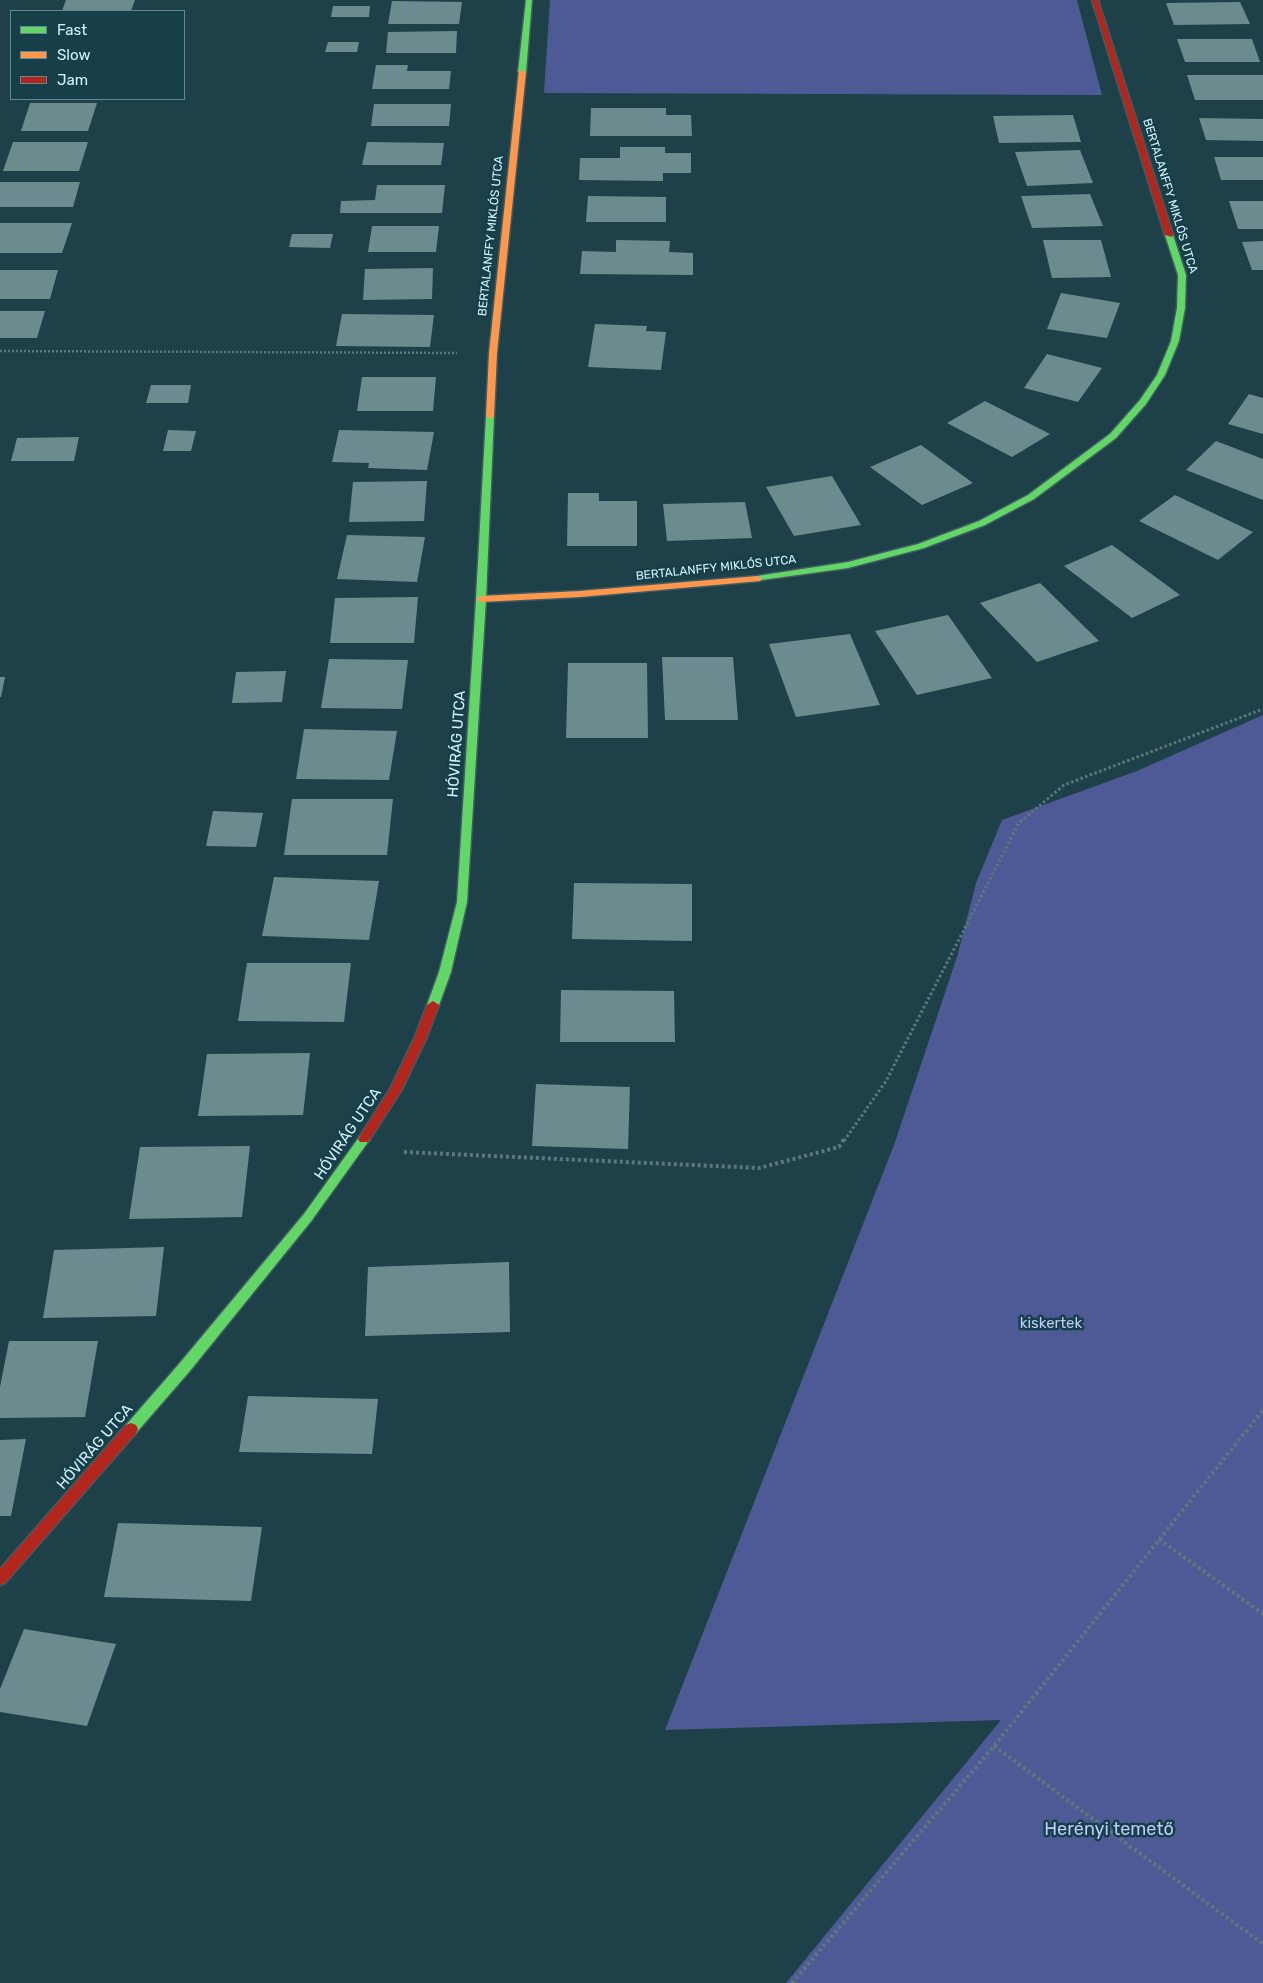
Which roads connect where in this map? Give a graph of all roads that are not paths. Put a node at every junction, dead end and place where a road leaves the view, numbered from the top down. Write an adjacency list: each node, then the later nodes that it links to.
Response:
1 (529, 0): 3 (street, BERTALANFFY MIKLÓS UTCA)
2 (1095, 0): 3 (street, BERTALANFFY MIKLÓS UTCA)
3 (481, 599): 4 (street, HÓVIRÁG UTCA)
4 (0, 1579)

